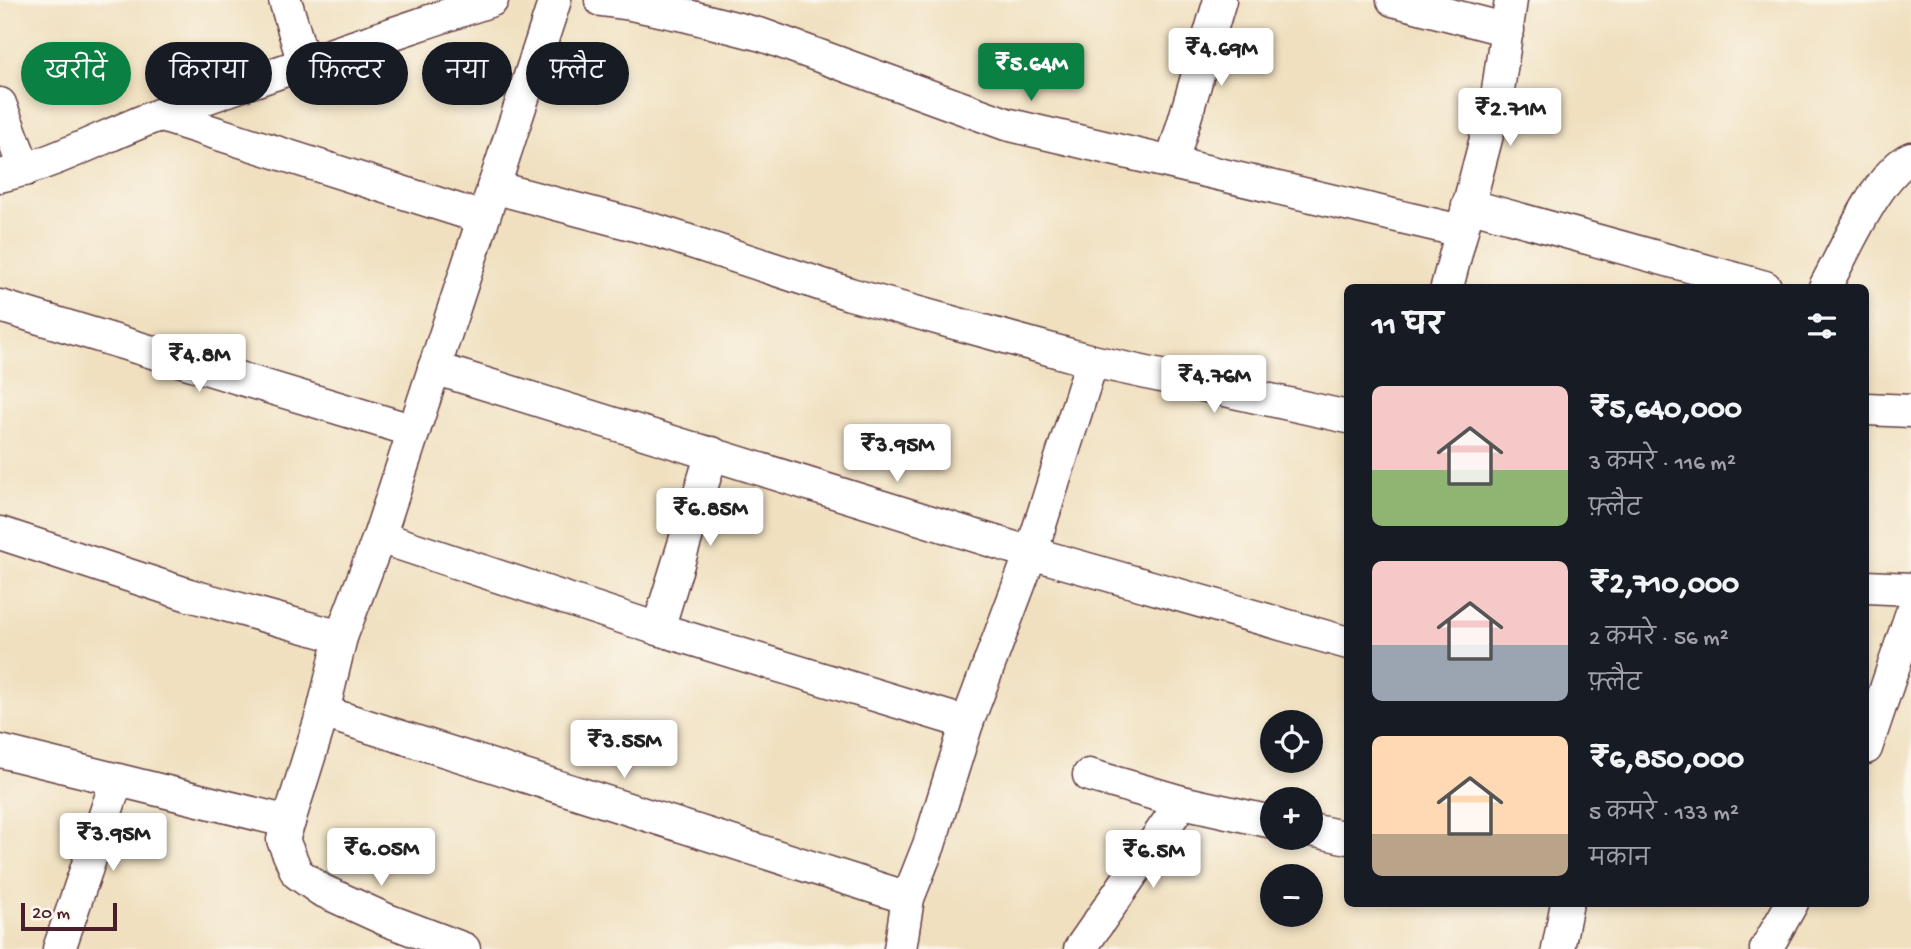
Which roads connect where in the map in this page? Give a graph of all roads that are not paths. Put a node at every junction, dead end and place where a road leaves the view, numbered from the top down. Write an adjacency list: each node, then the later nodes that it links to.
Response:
1 (285, 0): 8 (street)
2 (492, 0): 9 (street)
3 (555, 0): 16 (street)
4 (601, 0): 14 (street)
5 (1220, 0): 14 (street)
6 (1393, 0): 7 (street)
7 (1509, 15): 18 (street)
8 (297, 42)
9 (369, 42)
10 (286, 70): 12 (street)
11 (0, 104): 15 (street)
12 (159, 115): 15 (street); 17 (street)
13 (1911, 158): 21 (street)
14 (1172, 162): 18 (street)
15 (13, 173)
16 (493, 187): 17 (street); 23 (street)
17 (483, 218): 24 (street)
18 (1464, 218): 19 (street); 20 (street)
19 (1448, 284)
20 (1752, 284)
21 (1827, 284)
22 (0, 306): 28 (street)
23 (1092, 361): 27 (street); 32 (street)
24 (434, 368): 28 (street); 29 (street)
25 (1869, 409): 26 (street)
26 (1911, 411)
27 (1344, 416)
28 (414, 431): 31 (street)
29 (712, 453): 32 (street); 36 (street)
30 (0, 534): 37 (street)
31 (379, 537): 36 (street); 37 (street)
32 (1031, 553): 38 (street); 40 (street)
33 (1869, 587): 34 (street)
34 (1911, 589)
35 (1911, 615): 41 (street)
36 (658, 629): 40 (street)
37 (341, 637): 39 (street)
38 (1344, 642)
39 (323, 712): 47 (street); 50 (street)
40 (967, 723): 50 (street)
41 (1869, 739)
42 (0, 751): 44 (street)
43 (1089, 775): 45 (street)
44 (117, 780): 47 (street); 54 (street)
45 (1182, 802): 46 (street); 53 (street)
46 (1260, 819)
47 (289, 822): 55 (street)
48 (1323, 833): 49 (street)
49 (1344, 837)
50 (908, 898): 56 (street)
51 (1566, 907): 57 (street)
52 (1790, 907): 58 (street)
53 (1089, 946)
54 (58, 949)
55 (464, 949)
56 (900, 949)
57 (1558, 949)
58 (1766, 949)

